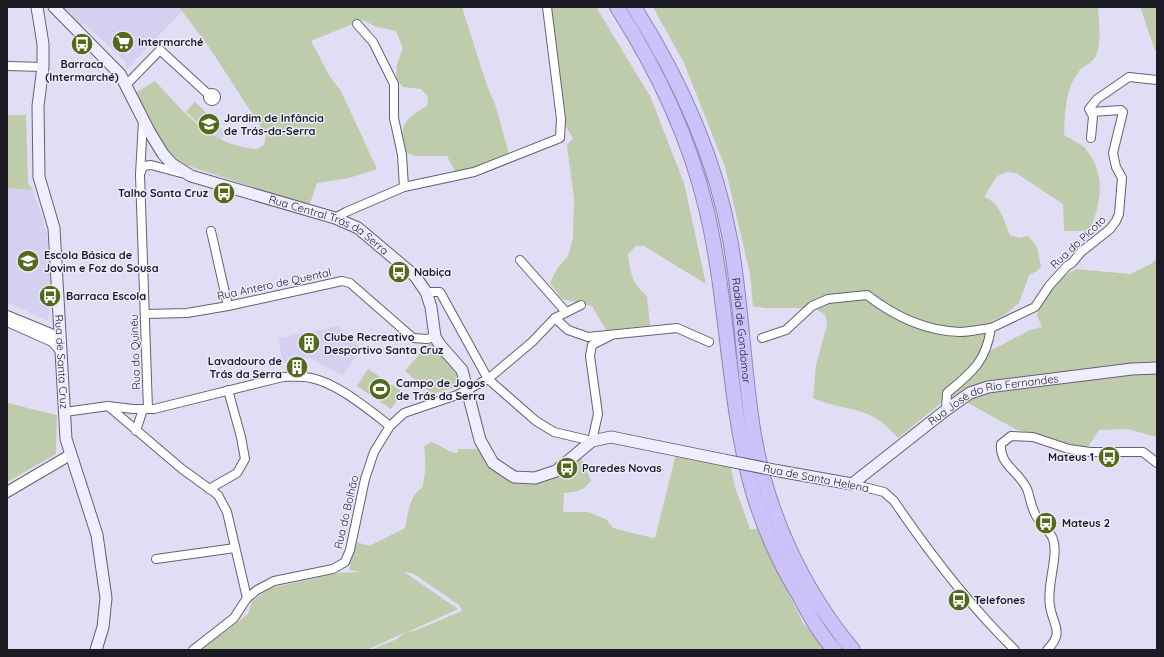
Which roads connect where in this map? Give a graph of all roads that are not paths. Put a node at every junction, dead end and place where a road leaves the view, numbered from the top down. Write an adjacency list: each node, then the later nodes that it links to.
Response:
1 (547, 7): 18 (street)
2 (616, 7): 61 (highway, Radial de Gondomar)
3 (634, 7): 62 (highway, Radial de Gondomar)
4 (47, 8): 7 (main road, Rua de Santa Cruz); 9 (main road, Rua Central Trás da Serra)
5 (357, 24): 18 (street)
6 (7, 66): 7 (street)
7 (43, 67): 28 (main road, Rua de Santa Cruz)
8 (1157, 80): 11 (street)
9 (126, 85): 10 (street); 12 (main road, Rua Central Trás da Serra)
10 (209, 95)
11 (1091, 112): 13 (street); 31 (street, Rua do Picoto)
12 (142, 115): 14 (main road, Rua Central Trás da Serra); 16 (street, Rua do Quinéu)
13 (1090, 138)
14 (169, 161): 15 (street); 17 (main road, Rua Central Trás da Serra)
15 (159, 167): 16 (street); 17 (street)
16 (140, 175): 27 (street, Rua do Quinéu)
17 (191, 176): 19 (main road, Rua Central Trás da Serra)
18 (404, 187): 19 (street)
19 (336, 218): 22 (main road, Rua Central Trás da Serra)
20 (212, 231): 24 (street)
21 (520, 260): 25 (street)
22 (426, 292): 35 (main road, Rua Central Trás da Serra); 41 (street)
23 (581, 305): 25 (street, Rua do Bolhão)
24 (228, 306): 27 (street, Rua Antero de Quental); 35 (street, Rua Antero de Quental)
25 (566, 312): 29 (street, Rua do Bolhão)
26 (7, 314): 32 (street)
27 (145, 314): 45 (street, Rua do Quinéu)
28 (60, 316): 32 (street); 33 (main road, Rua de Santa Cruz)
29 (555, 318): 34 (street); 41 (street, Rua do Bolhão)
30 (7, 322): 36 (street)
31 (991, 328): 37 (street); 46 (street)
32 (43, 329): 33 (street)
33 (60, 336): 36 (street); 39 (main road, Rua de Santa Cruz)
34 (610, 336): 38 (street); 50 (street)
35 (436, 337): 42 (main road)
36 (45, 338): 39 (street)
37 (762, 338)
38 (709, 342)
39 (62, 353): 47 (main road, Rua de Santa Cruz)
40 (1157, 368): 46 (main road, Rua José do Rio Fernandes)
41 (488, 380): 42 (street, Rua do Bolhão); 50 (street)
42 (468, 388): 48 (street, Rua do Bolhão); 50 (main road)
43 (228, 390): 45 (street); 48 (street); 54 (street)
44 (108, 406): 45 (street); 47 (street); 49 (street)
45 (146, 409): 49 (street, Rua do Quinéu)
46 (946, 410): 53 (main road, Rua José do Rio Fernandes)
47 (65, 412): 51 (main road, Rua de Santa Cruz)
48 (390, 426): 58 (street, Rua do Bolhão)
49 (136, 431): 54 (street)
50 (592, 441): 53 (main road, Rua de Santa Helena, bridge)
51 (70, 455): 55 (street); 59 (main road, Rua de Santa Cruz)
52 (1157, 463): 64 (street)
53 (852, 484): 63 (street, Rua de Santa Helena)
54 (209, 489): 56 (street)
55 (7, 492)
56 (236, 548): 57 (street); 58 (street)
57 (156, 559)
58 (247, 598): 60 (street, Rua do Bolhão)
59 (96, 650)
60 (193, 650)
61 (835, 650)
62 (853, 650)
63 (1015, 650)
64 (1047, 650)

